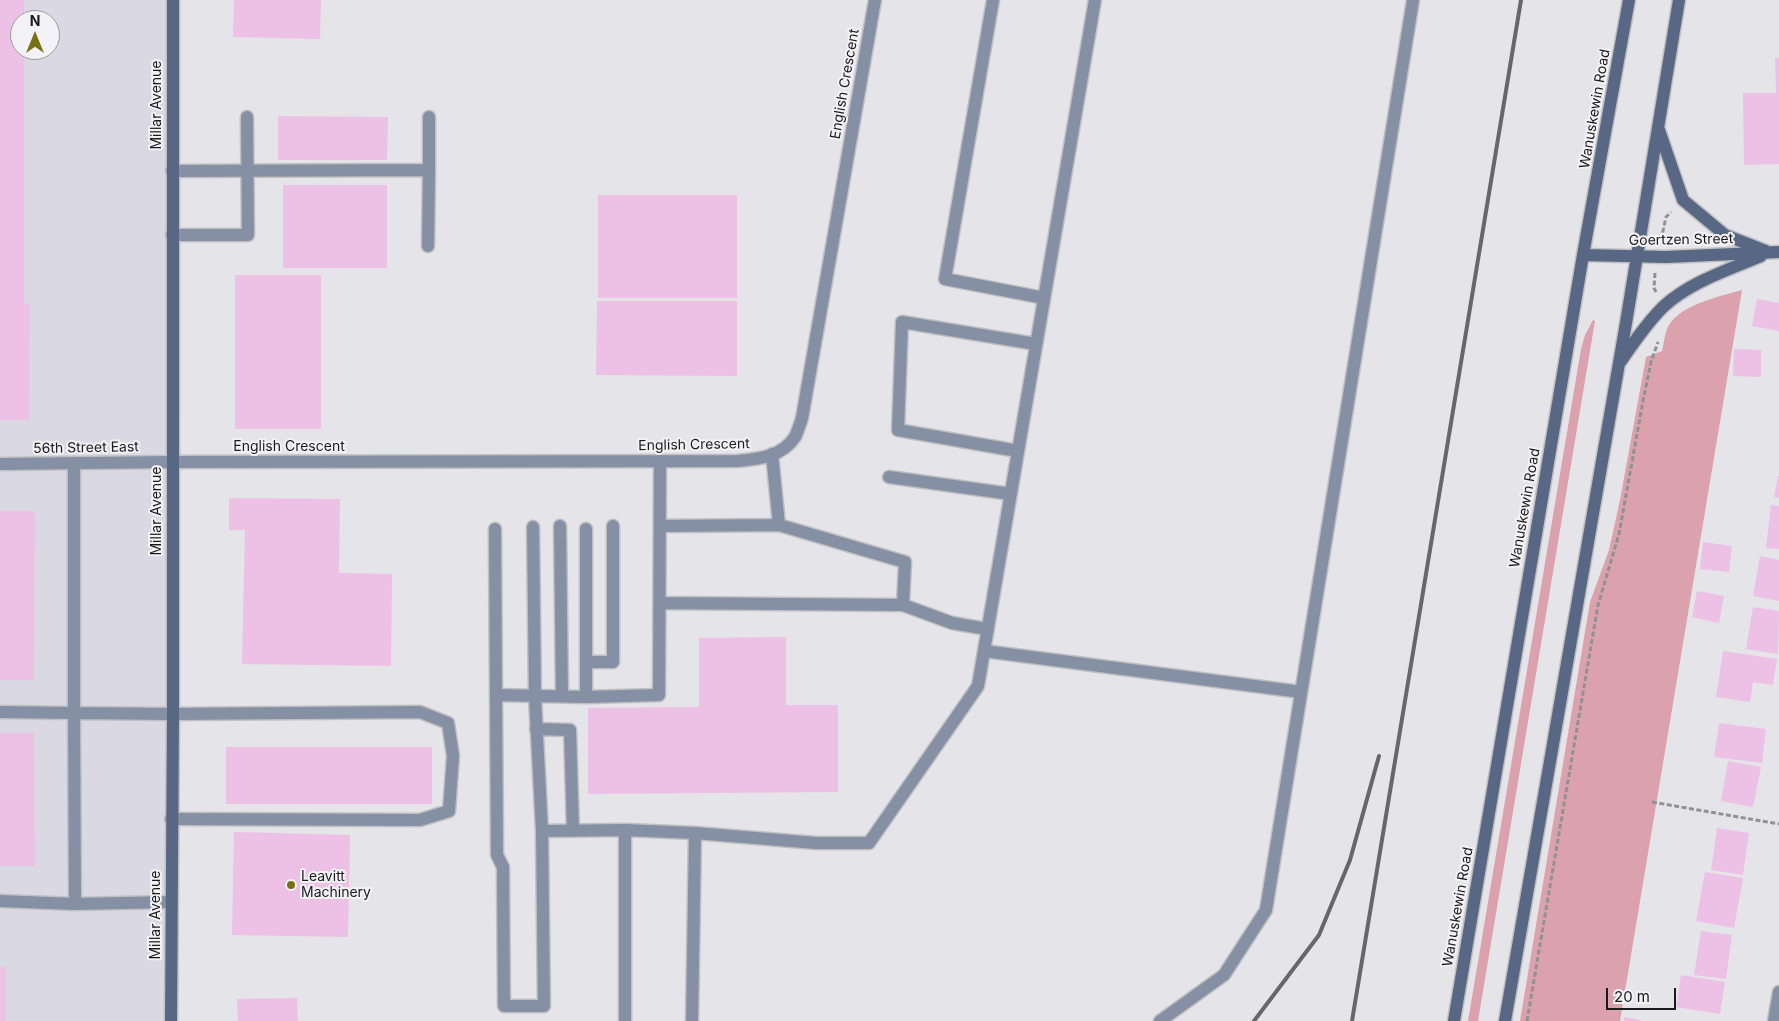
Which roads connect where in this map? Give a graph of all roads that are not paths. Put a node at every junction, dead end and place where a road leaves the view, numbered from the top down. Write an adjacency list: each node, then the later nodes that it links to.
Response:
1 (172, 0): 11 (main road, Millar Avenue)
2 (875, 0): 23 (street, English Crescent)
3 (993, 0): 19 (street)
4 (1095, 0): 19 (street)
5 (1413, 0): 42 (street)
6 (1629, 0): 17 (main road, Wanuskewin Road)
7 (1680, 0): 10 (main road)
8 (247, 117): 12 (street)
9 (429, 117): 13 (street)
10 (1658, 130): 16 (main road); 18 (main road)
11 (172, 170): 12 (street); 14 (main road, Millar Avenue)
12 (248, 170): 13 (street); 14 (street)
13 (429, 170): 15 (street)
14 (172, 235): 25 (main road, Millar Avenue)
15 (428, 246)
16 (1775, 252): 18 (main road, Goertzen Street); 21 (main road)
17 (1583, 255): 18 (main road, Goertzen Street); 64 (main road, Wanuskewin Road)
18 (1637, 256): 21 (main road)
19 (1044, 298): 20 (street)
20 (1036, 344): 22 (street); 22 (street)
21 (1619, 364): 65 (main road)
22 (1018, 451): 29 (street)
23 (772, 454): 24 (street, English Crescent); 33 (street)
24 (660, 461): 25 (street, English Crescent); 32 (street)
25 (172, 462): 26 (street, 56th Street East); 49 (main road, Millar Avenue)
26 (74, 463): 27 (street, 56th Street East); 48 (street)
27 (0, 464)
28 (889, 477): 29 (street)
29 (1010, 494): 39 (street)
30 (560, 526): 45 (street)
31 (613, 526): 41 (street)
32 (660, 526): 33 (street); 37 (street)
33 (779, 526): 38 (street)
34 (533, 527): 44 (street)
35 (495, 529): 43 (street)
36 (586, 529): 41 (street)
37 (660, 603): 38 (street); 46 (street)
38 (904, 605): 39 (street)
39 (987, 629): 40 (street)
40 (984, 651): 42 (street); 55 (street)
41 (586, 662): 46 (street)
42 (1301, 692): 63 (street)
43 (496, 695): 44 (street); 53 (street)
44 (535, 696): 45 (street); 50 (street)
45 (562, 696): 46 (street)
46 (586, 697)
47 (0, 712): 48 (street)
48 (74, 713): 49 (street); 58 (street)
49 (173, 714): 51 (main road, Millar Avenue); 51 (street)
50 (536, 730): 53 (street); 54 (street)
51 (171, 819): 57 (main road, Millar Avenue)
52 (625, 830): 54 (street); 55 (street); 61 (street)
53 (542, 831): 54 (street)
54 (573, 831)
55 (695, 833): 62 (street)
56 (0, 902): 58 (street)
57 (171, 902): 58 (street); 60 (main road, Millar Avenue)
58 (75, 904)
59 (1779, 992): 66 (street)
60 (171, 1021)
61 (626, 1021)
62 (692, 1021)
63 (1160, 1021)
64 (1454, 1021)
65 (1505, 1021)
66 (1774, 1021)

